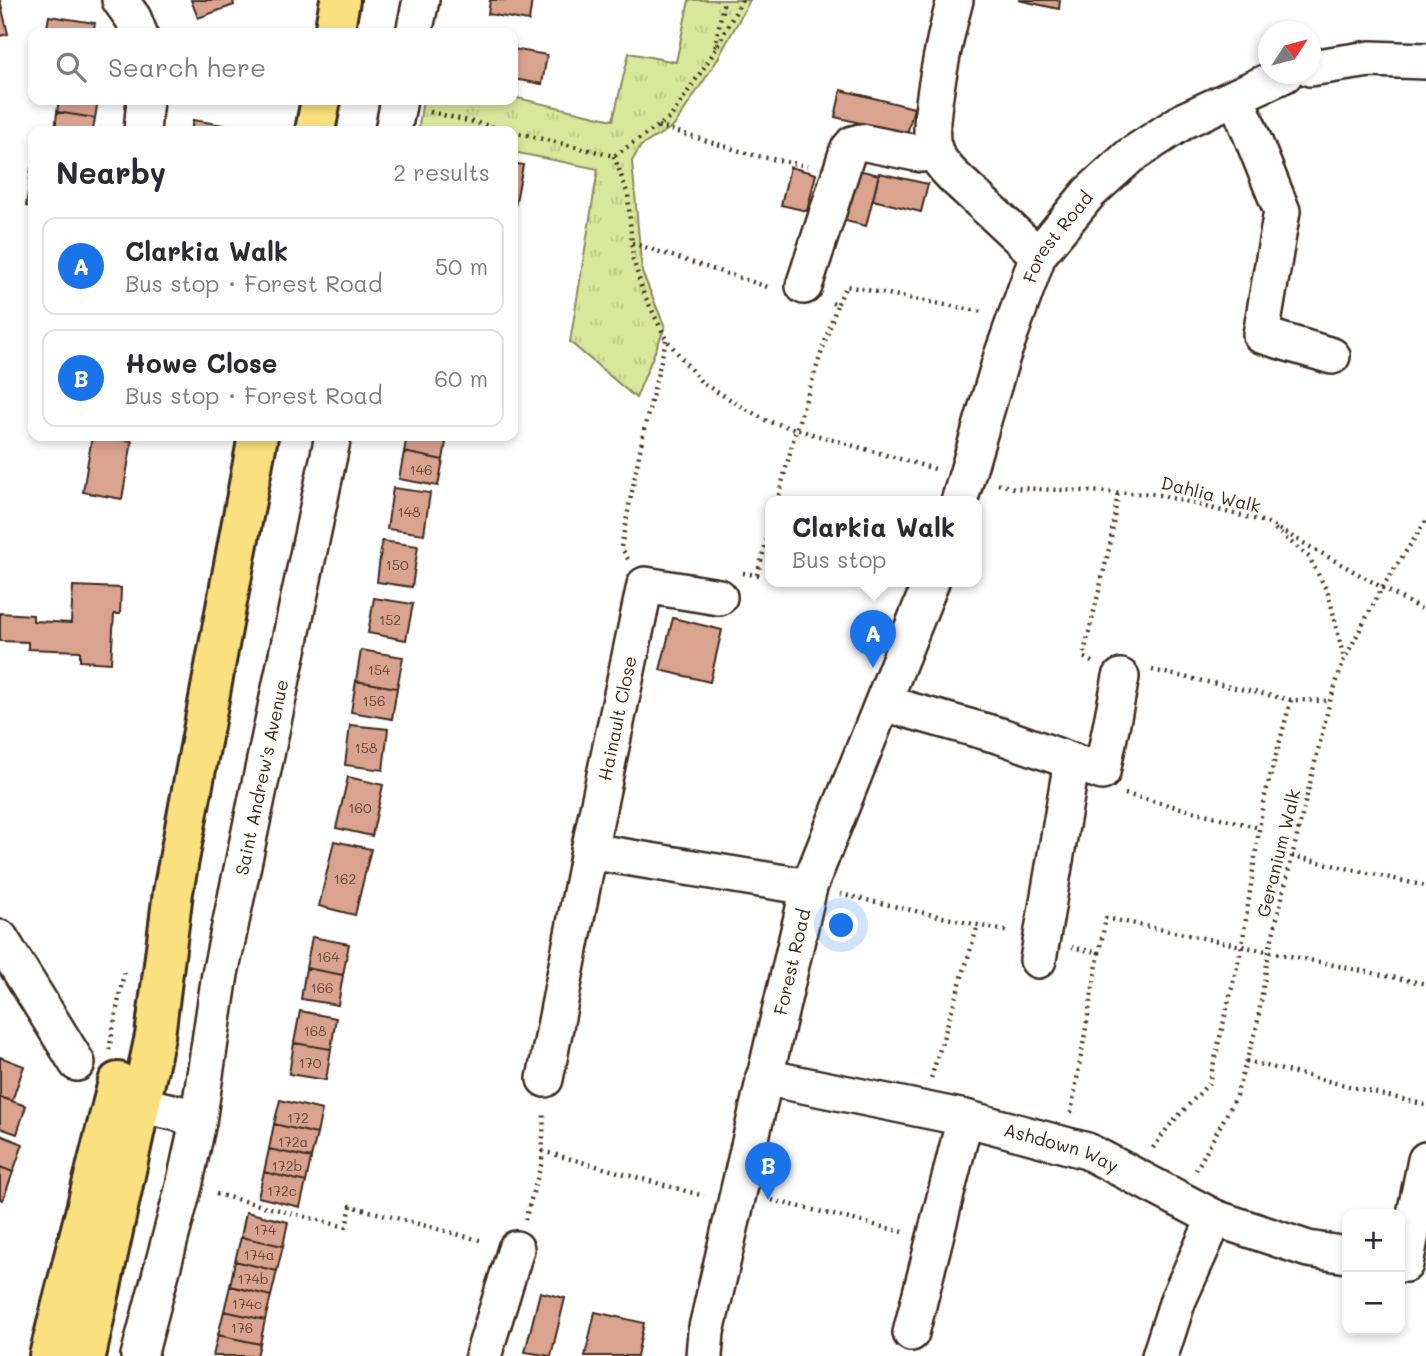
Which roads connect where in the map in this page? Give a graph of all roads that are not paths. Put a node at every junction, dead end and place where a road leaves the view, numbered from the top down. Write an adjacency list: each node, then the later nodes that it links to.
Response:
1 (120, 0): 5 (street)
2 (340, 0): 6 (main road)
3 (421, 0): 7 (street)
4 (955, 0): 16 (street)
5 (137, 28)
6 (335, 28)
7 (415, 28)
8 (1426, 61): 9 (street)
9 (1321, 66)
10 (1264, 84): 11 (street, Forest Road)
11 (1236, 97): 17 (street, Forest Road); 19 (street)
12 (145, 105): 14 (street)
13 (320, 105): 15 (main road)
14 (142, 126)
15 (316, 126)
16 (934, 149): 17 (street); 18 (street)
17 (1038, 255): 22 (street, Forest Road)
18 (804, 286)
19 (1332, 356)
20 (257, 441): 30 (main road)
21 (332, 441): 38 (street, Saint Andrew's Avenue)
22 (963, 489)
23 (929, 587): 26 (street, Forest Road)
24 (719, 597): 28 (street, Hainault Close)
25 (1121, 677): 27 (street)
26 (883, 703): 27 (street); 29 (street, Forest Road)
27 (1072, 761): 32 (street)
28 (589, 851): 29 (street); 35 (street, Hainault Close)
29 (809, 887): 34 (street, Forest Road)
30 (173, 891): 36 (main road); 44 (main road)
31 (0, 938): 33 (street)
32 (1040, 950)
33 (77, 1063)
34 (764, 1077): 37 (street, Ashdown Way); 50 (street, Forest Road)
35 (545, 1079)
36 (140, 1105): 38 (street); 44 (main road); 47 (main road)
37 (965, 1118): 40 (street, Ashdown Way); 45 (street)
38 (198, 1122): 48 (street, Saint Andrew's Avenue)
39 (1426, 1160): 43 (street)
40 (1215, 1218): 42 (street, Ashdown Way); 51 (street)
41 (516, 1249): 49 (street)
42 (1342, 1254)
43 (1410, 1266)
44 (67, 1291): 46 (main road)
45 (911, 1333)
46 (49, 1356)
47 (86, 1356)
48 (139, 1356)
49 (483, 1356)
50 (704, 1356)
51 (1160, 1356)

